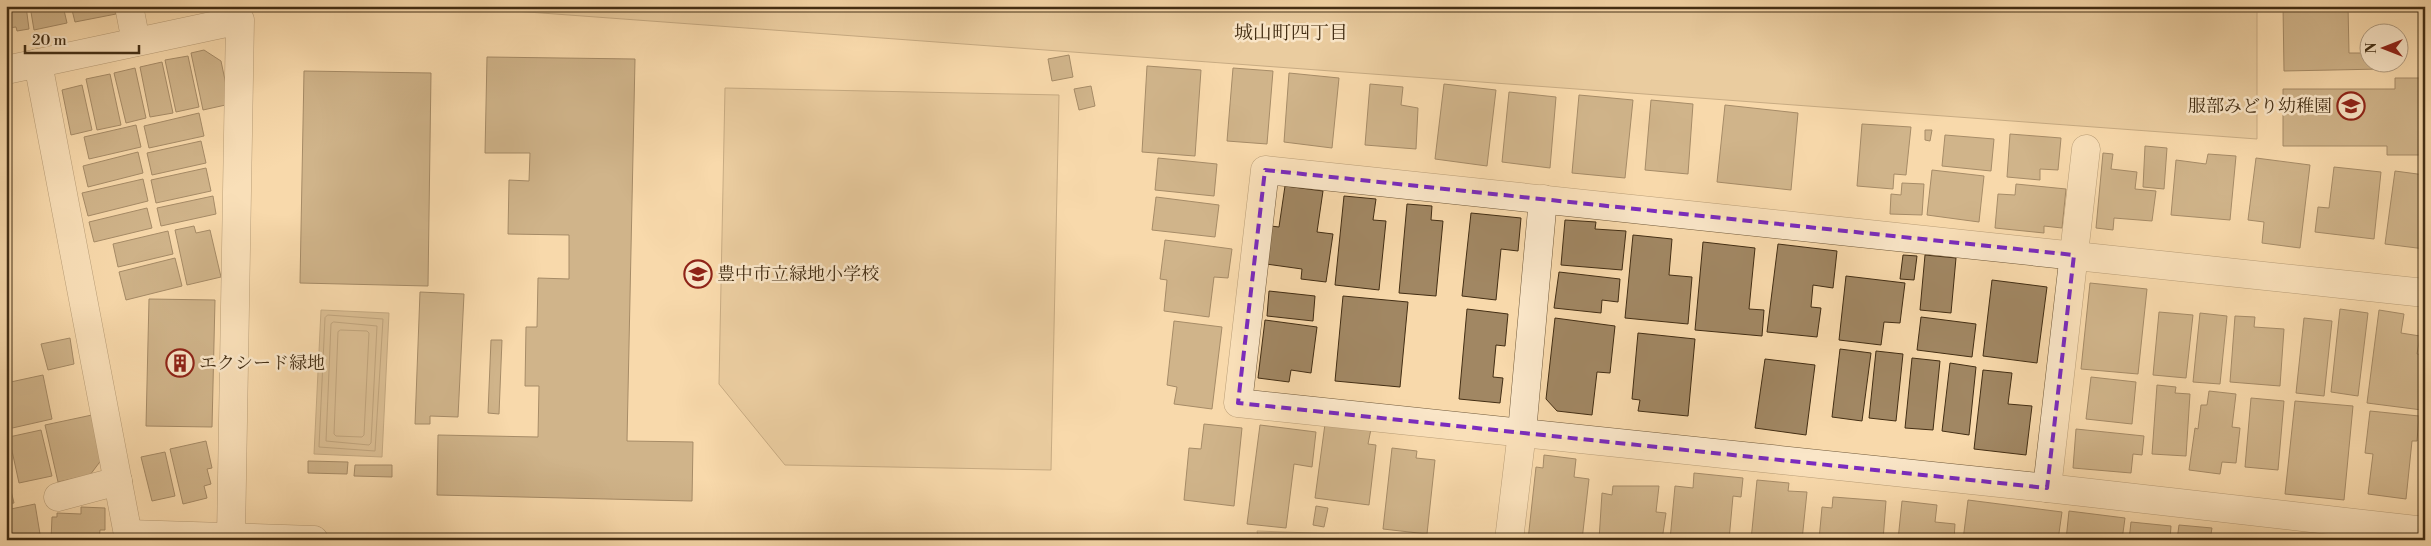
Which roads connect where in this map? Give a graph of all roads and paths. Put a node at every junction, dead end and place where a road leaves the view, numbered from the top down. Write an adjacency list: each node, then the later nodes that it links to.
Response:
1 (129, 6): 2 (street)
2 (136, 42): 3 (street); 14 (street)
3 (38, 63): 4 (street); 10 (street)
4 (6, 70)
5 (2086, 149): 7 (street)
6 (1543, 199): 7 (street); 9 (street); 9 (street)
7 (2074, 255): 8 (street); 11 (street)
8 (2425, 293)
9 (1522, 432): 11 (street); 17 (street)
10 (118, 481): 12 (street); 15 (street)
11 (2047, 488): 13 (street)
12 (58, 497)
13 (2425, 531)
14 (231, 536): 15 (street); 16 (street)
15 (129, 537)
16 (314, 540)
17 (1509, 540)

